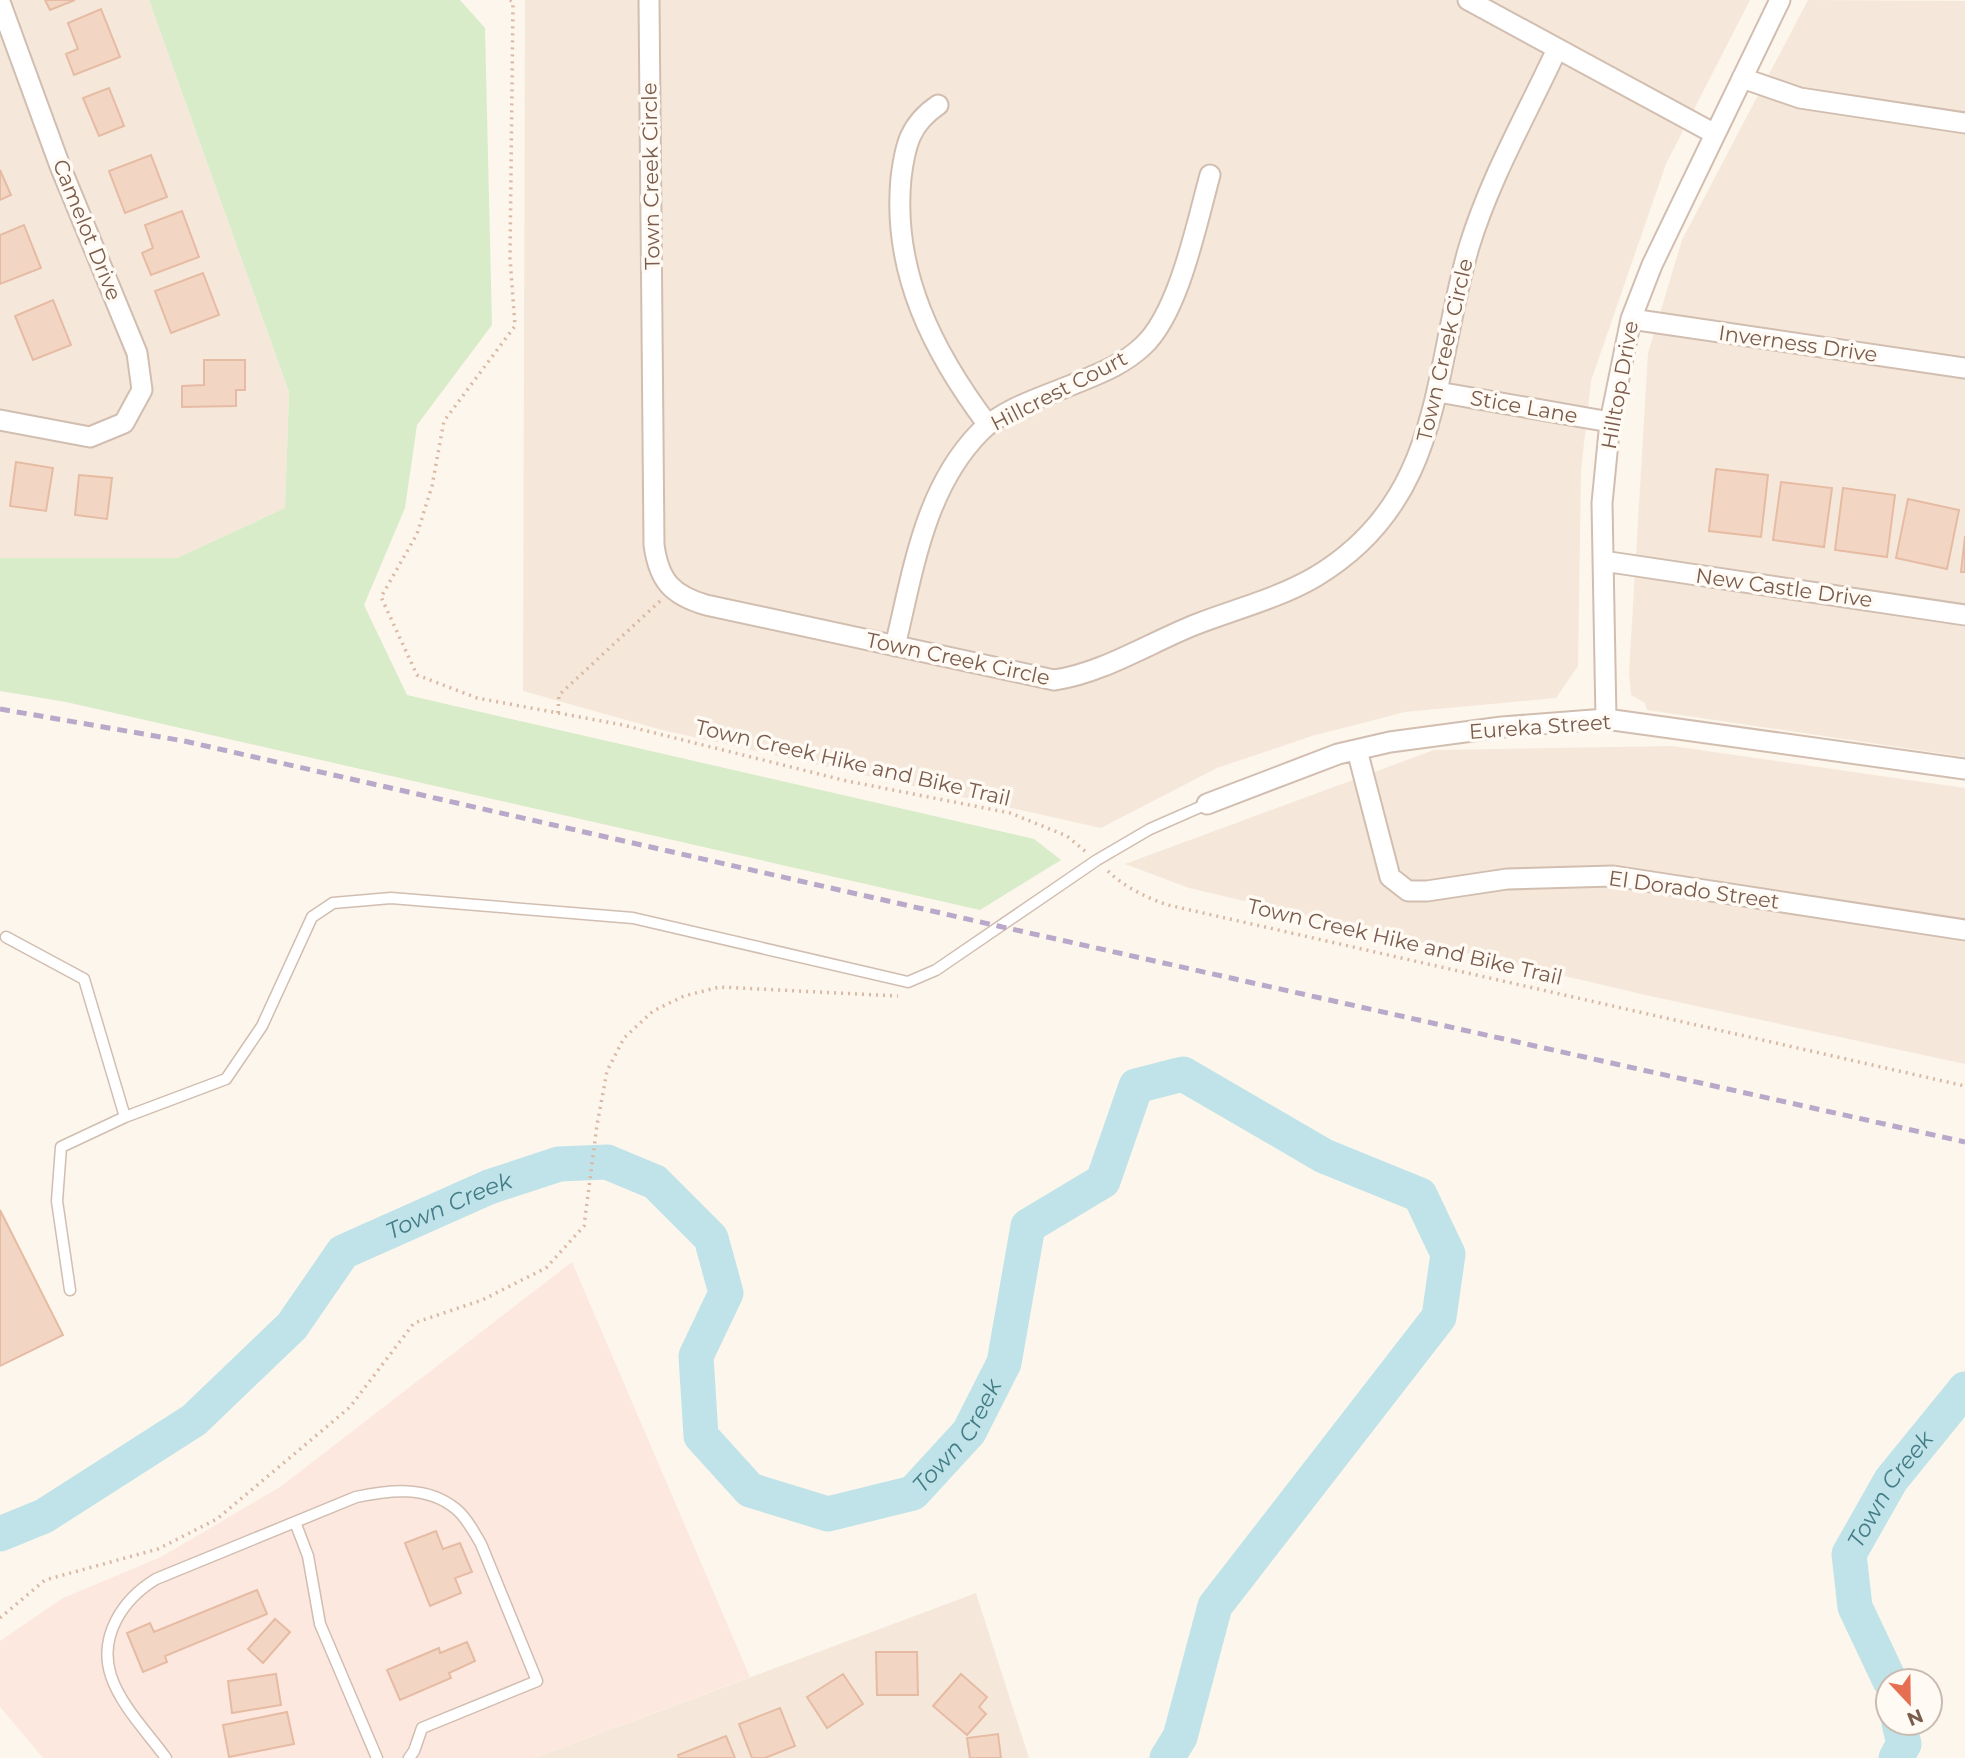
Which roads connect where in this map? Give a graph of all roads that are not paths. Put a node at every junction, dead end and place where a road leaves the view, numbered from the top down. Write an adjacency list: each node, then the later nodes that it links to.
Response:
1 (649, 0): 19 (street, Town Creek Circle)
2 (1468, 0): 5 (street)
3 (1780, 0): 6 (street, Hilltop Drive)
4 (0, 2): 14 (street, Camelot Drive)
5 (1557, 48): 9 (street); 13 (street, Town Creek Circle)
6 (1742, 78): 8 (street); 9 (street, Hilltop Drive)
7 (938, 105): 16 (street)
8 (1965, 123)
9 (1715, 134): 11 (street, Hilltop Drive)
10 (1210, 175): 16 (street, Hillcrest Court)
11 (1631, 319): 12 (street, Inverness Drive); 15 (street, Hilltop Drive)
12 (1965, 368)
13 (1438, 392): 15 (street, Stice Lane); 19 (street, Town Creek Circle)
14 (0, 420)
15 (1610, 422): 17 (street, Hilltop Drive)
16 (988, 425): 19 (street, Hillcrest Court)
17 (1604, 561): 18 (street, New Castle Drive); 20 (street, Hilltop Drive)
18 (1965, 615)
19 (895, 646)
20 (1606, 719): 21 (street, Eureka Street); 22 (street, Eureka Street)
21 (1357, 750): 23 (street, Eureka Street); 24 (street, El Dorado Street)
22 (1965, 769)
23 (1207, 804): 26 (lane)
24 (1965, 930)
25 (6, 937): 26 (lane)
26 (125, 1116): 27 (lane)
27 (70, 1290)
28 (295, 1522): 29 (lane); 30 (lane); 31 (lane)
29 (166, 1758)
30 (377, 1758)
31 (409, 1758)

